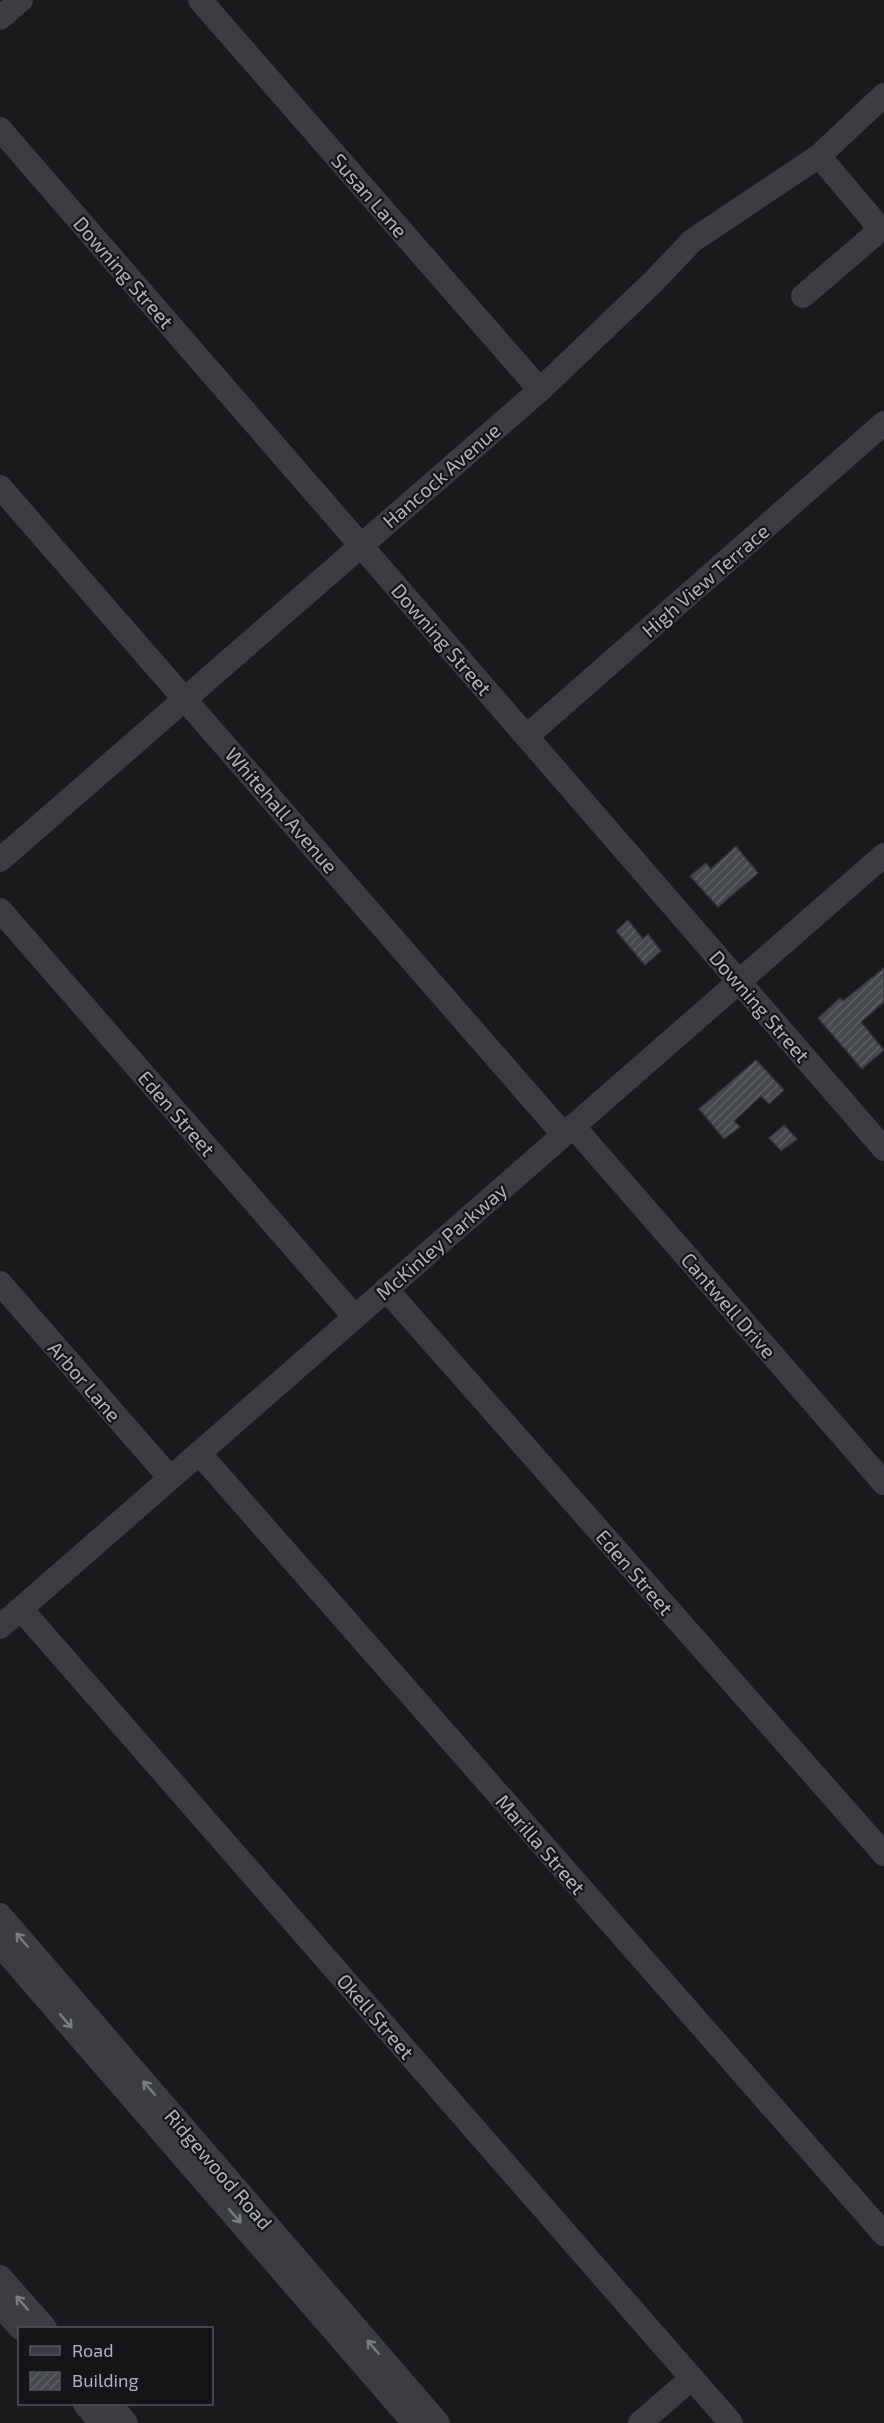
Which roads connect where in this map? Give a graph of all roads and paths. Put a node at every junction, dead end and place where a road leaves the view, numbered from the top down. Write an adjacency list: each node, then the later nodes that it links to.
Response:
1 (21, 0): 3 (street)
2 (200, 0): 8 (street, Susan Lane)
3 (0, 18)
4 (884, 95): 6 (street, Hancock Avenue)
5 (0, 129): 11 (street, Downing Street)
6 (819, 156): 7 (street); 8 (street, Hancock Avenue)
7 (803, 296)
8 (540, 390): 11 (street, Hancock Avenue)
9 (884, 423): 13 (street, High View Terrace)
10 (0, 488): 12 (street, Whitehall Avenue)
11 (361, 545): 12 (street, Hancock Avenue); 13 (street, Downing Street)
12 (185, 699): 15 (street, Hancock Avenue); 18 (street, Whitehall Avenue)
13 (527, 736): 17 (street, Downing Street)
14 (884, 855): 17 (street, McKinley Parkway)
15 (0, 860)
16 (0, 910): 22 (street, Eden Street)
17 (739, 981): 18 (street, McKinley Parkway); 19 (street, Downing Street)
18 (568, 1130): 21 (street, McKinley Parkway); 25 (street, Cantwell Drive)
19 (884, 1149)
20 (0, 1283): 24 (street, Arbor Lane)
21 (386, 1289): 22 (street, McKinley Parkway); 28 (street, Eden Street)
22 (354, 1316): 23 (street, McKinley Parkway)
23 (199, 1453): 24 (street, McKinley Parkway); 32 (street, Marilla Street)
24 (170, 1478): 26 (street, McKinley Parkway)
25 (884, 1483)
26 (21, 1610): 27 (street, McKinley Parkway); 38 (street, Okell Street)
27 (0, 1627)
28 (884, 1854)
29 (0, 1915): 31 (street, Ridgewood Road, one-way to 29)
30 (0, 1945): 31 (street, Ridgewood Road)
31 (47, 1985): 37 (street, Ridgewood Road)
32 (884, 2234)
33 (0, 2277): 36 (street, one-way to 33)
34 (0, 2305): 35 (street)
35 (19, 2327)
36 (44, 2327)
37 (386, 2377): 44 (street, Ridgewood Road); 45 (street, Ridgewood Road)
38 (692, 2378): 41 (street, Okell Street); 46 (street)
39 (87, 2405): 42 (street)
40 (112, 2405): 43 (street)
41 (724, 2421)
42 (101, 2423)
43 (126, 2423)
44 (414, 2423)
45 (438, 2423)
46 (640, 2423)

